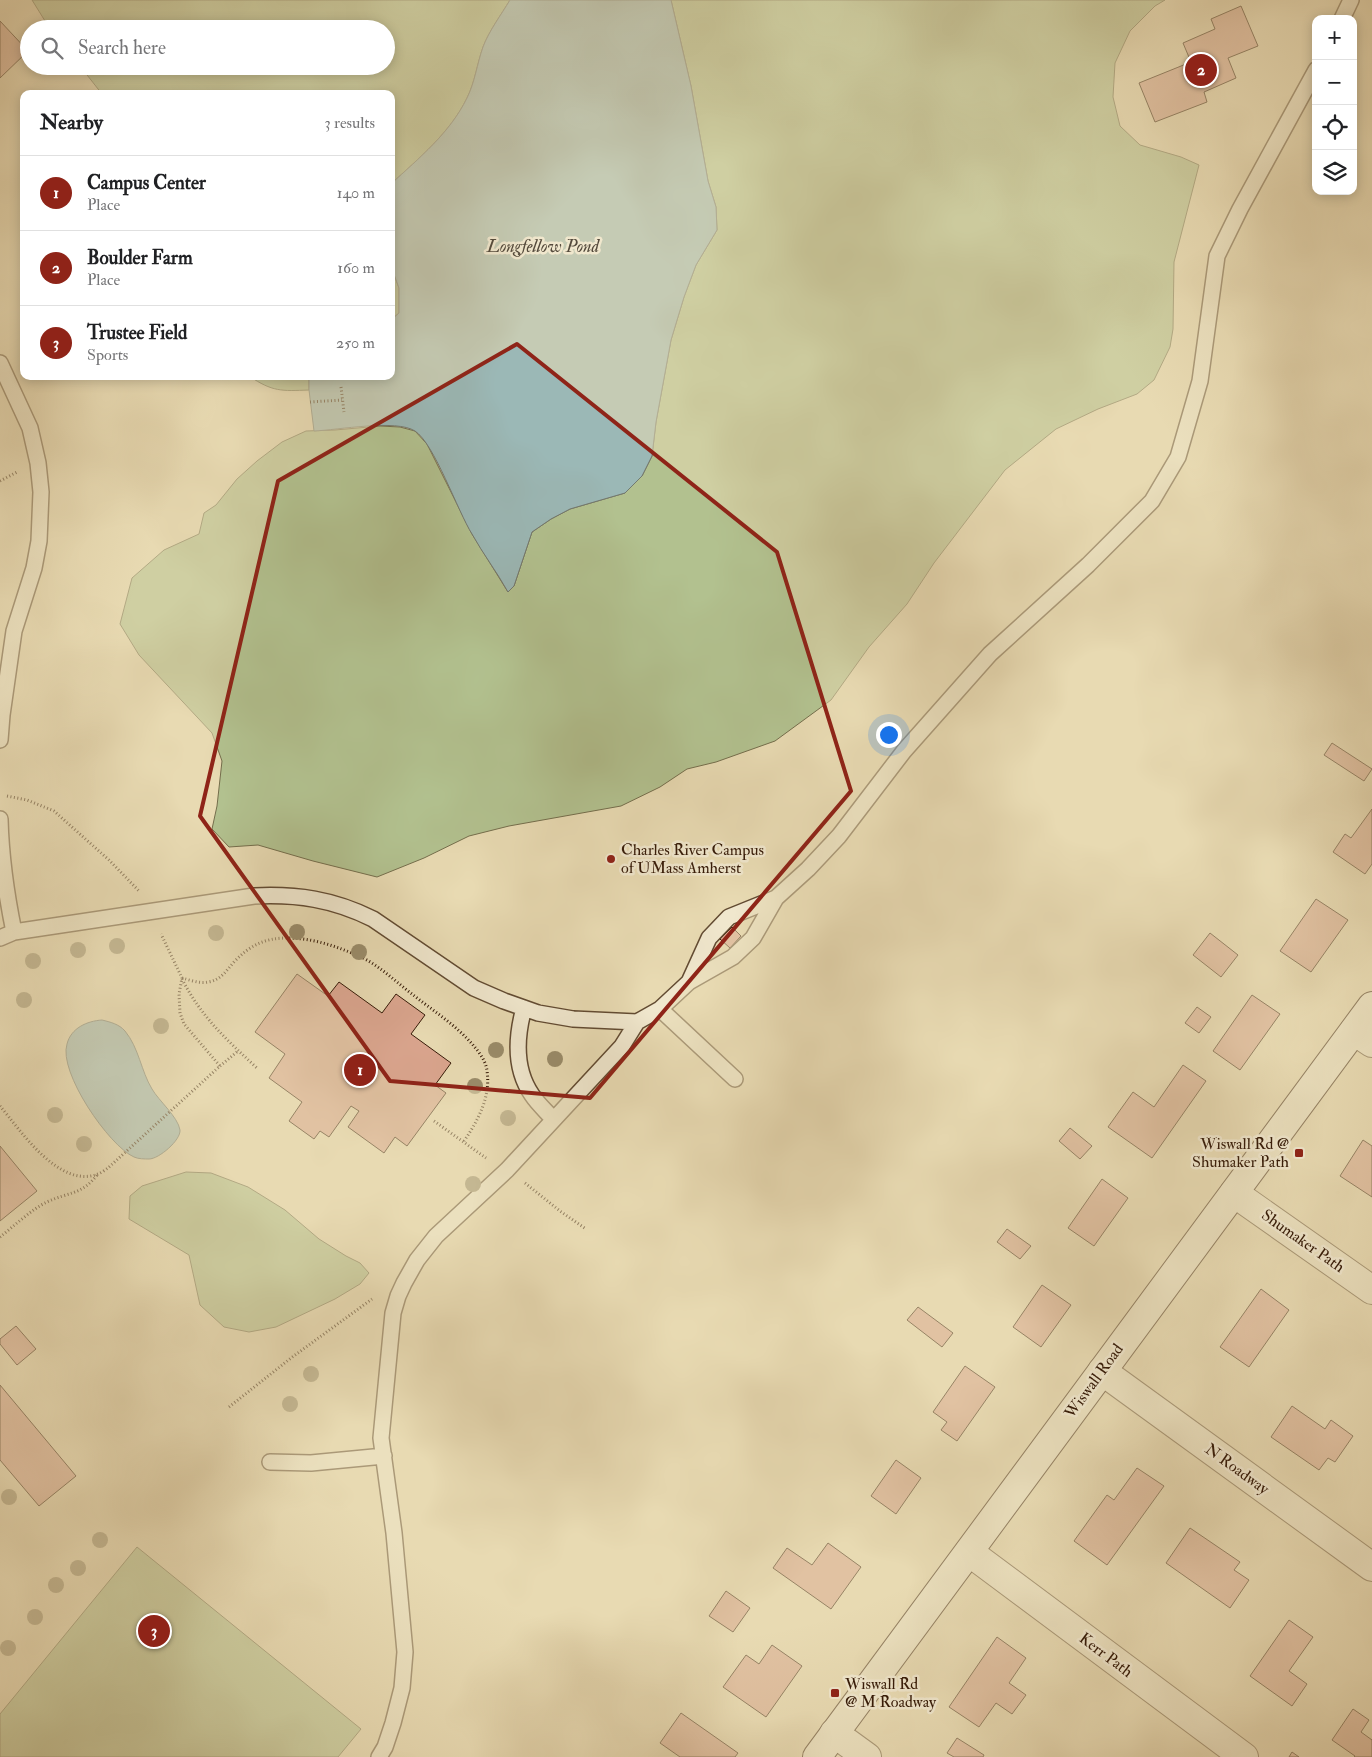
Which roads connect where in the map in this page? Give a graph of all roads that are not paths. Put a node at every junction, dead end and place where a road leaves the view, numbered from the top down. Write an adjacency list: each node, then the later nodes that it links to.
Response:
1 (1351, 0): 2 (lane)
2 (1344, 15)
3 (1312, 77): 8 (lane)
4 (0, 363): 5 (lane)
5 (0, 740)
6 (0, 819): 7 (lane)
7 (1, 859): 9 (lane)
8 (776, 898): 10 (lane); 10 (lane)
9 (7, 935): 12 (lane)
10 (689, 982): 13 (lane)
11 (1372, 1006): 15 (street, Wiswall Road)
12 (524, 1008): 14 (lane); 17 (lane)
13 (660, 1009): 14 (lane); 16 (lane)
14 (637, 1022): 17 (lane)
15 (1363, 1037): 18 (street, Wiswall Road)
16 (734, 1079)
17 (553, 1119): 21 (lane)
18 (1234, 1193): 19 (street, Shumaker Path); 20 (street, Wiswall Road)
19 (1372, 1290)
20 (1102, 1371): 23 (street, Wiswall Road); 24 (street, N Roadway)
21 (384, 1456): 22 (lane); 26 (lane)
22 (270, 1462)
23 (969, 1552): 25 (street, Wiswall Road); 29 (street, Kerr Path)
24 (1372, 1567)
25 (834, 1734): 27 (street, Wiswall Road); 28 (street)
26 (379, 1757)
27 (817, 1757)
28 (866, 1757)
29 (1244, 1757)

